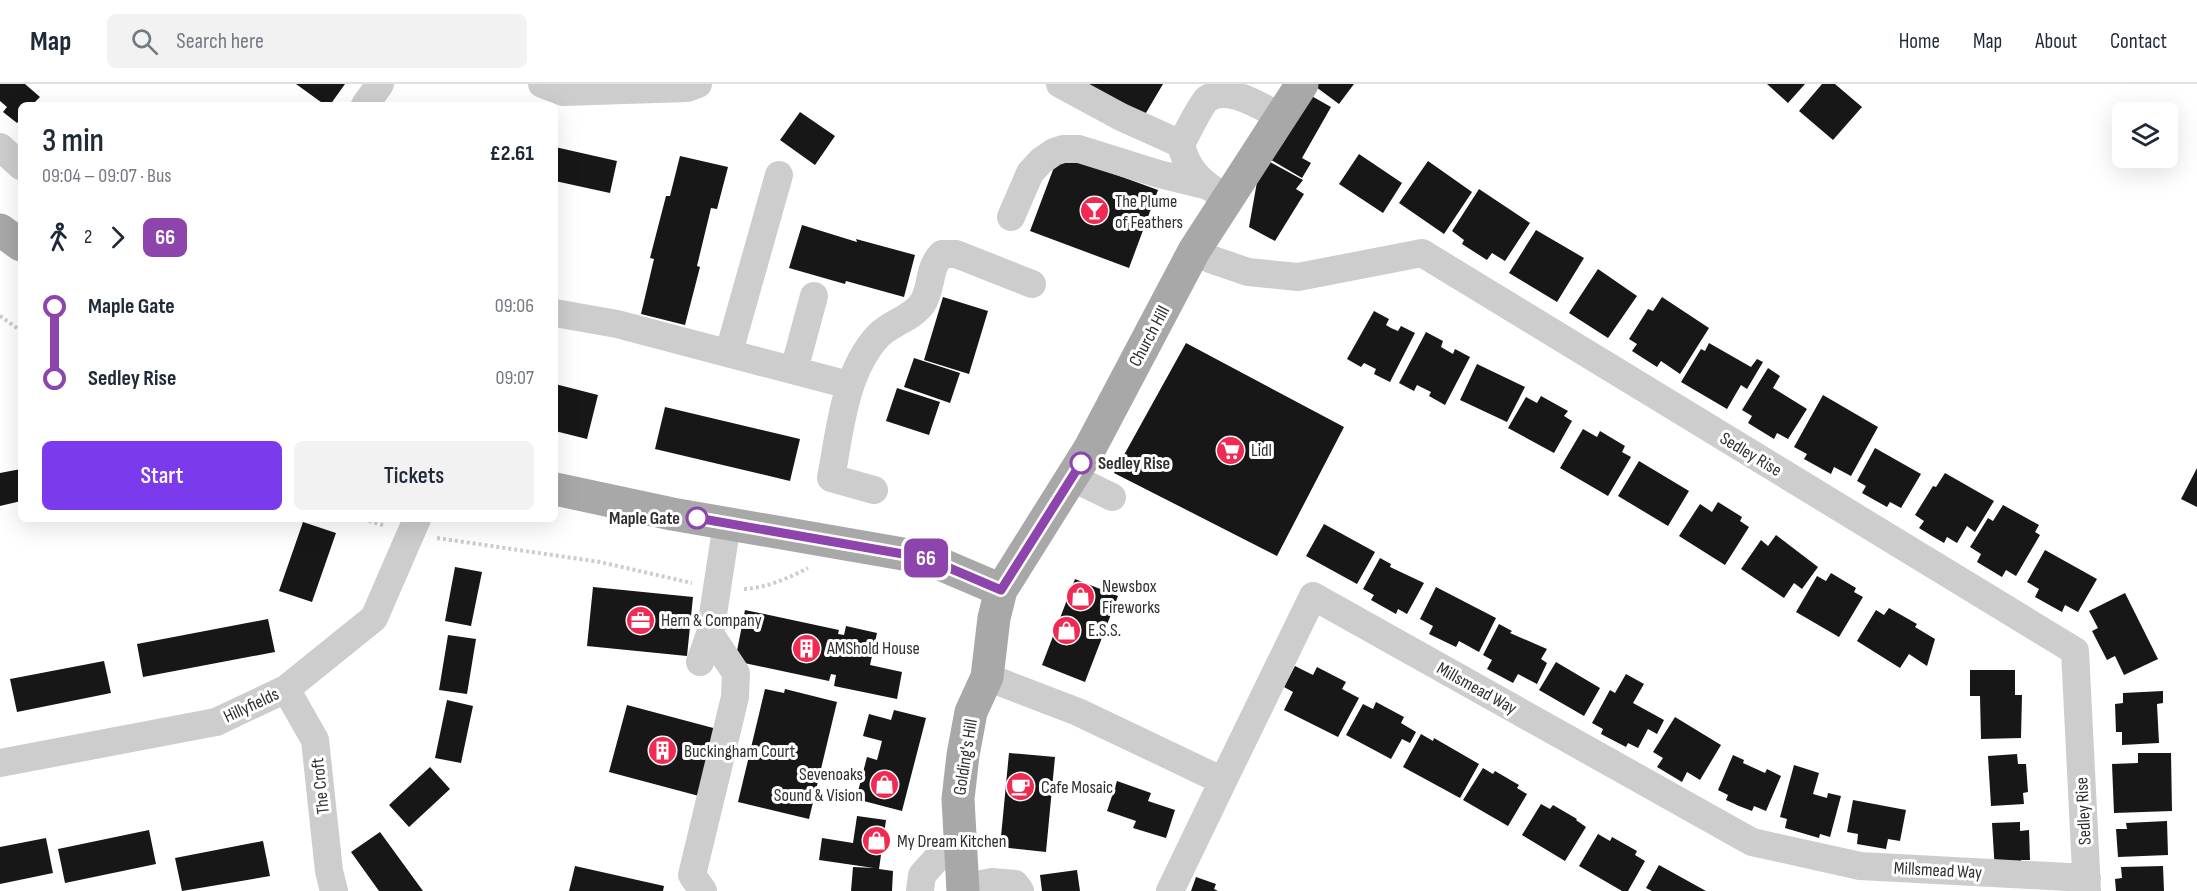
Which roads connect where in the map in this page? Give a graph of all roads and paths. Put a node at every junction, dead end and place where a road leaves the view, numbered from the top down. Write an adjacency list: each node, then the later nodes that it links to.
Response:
1 (380, 84): 6 (street)
2 (542, 84): 3 (street)
3 (698, 84)
4 (1060, 84): 8 (street)
5 (1302, 84): 7 (main road, Church Hill)
6 (367, 102)
7 (1281, 117): 8 (street); 12 (main road, Church Hill)
8 (1181, 144): 12 (street)
9 (0, 147): 10 (street)
10 (18, 163)
11 (779, 175): 22 (street)
12 (1218, 192): 13 (street); 16 (main road, Church Hill)
13 (1011, 217)
14 (0, 230): 15 (main road)
15 (18, 243)
16 (1194, 251): 25 (main road, Church Hill); 42 (street, Sedley Rise)
17 (1032, 284): 24 (street)
18 (814, 296): 23 (street)
19 (558, 314): 22 (street)
20 (0, 316): 21 (path)
21 (18, 329)
22 (729, 352): 23 (street)
23 (794, 370): 24 (street)
24 (849, 385): 27 (street)
25 (1073, 478): 28 (street); 34 (main road, Church Hill)
26 (558, 490): 30 (main road)
27 (874, 490)
28 (1112, 497)
29 (382, 522): 31 (path)
30 (727, 524): 32 (main road); 33 (street)
31 (414, 527): 33 (path); 38 (street, Hillyfields)
32 (855, 546): 33 (path); 34 (main road)
33 (717, 589): 35 (street)
34 (1001, 590): 37 (main road, Golding's Hill)
35 (710, 634): 36 (street); 45 (street)
36 (700, 662)
37 (987, 677): 40 (street); 41 (main road, Golding's Hill)
38 (286, 689): 39 (street, Hillyfields); 44 (street, The Croft)
39 (0, 763)
40 (1223, 781): 42 (street, Millsmead Way); 48 (street)
41 (960, 854): 43 (main road, Golding's Hill); 46 (street)
42 (2087, 885)
43 (962, 890): 47 (street)
44 (334, 891)
45 (703, 891)
46 (920, 891)
47 (1020, 891)
48 (1170, 891)

